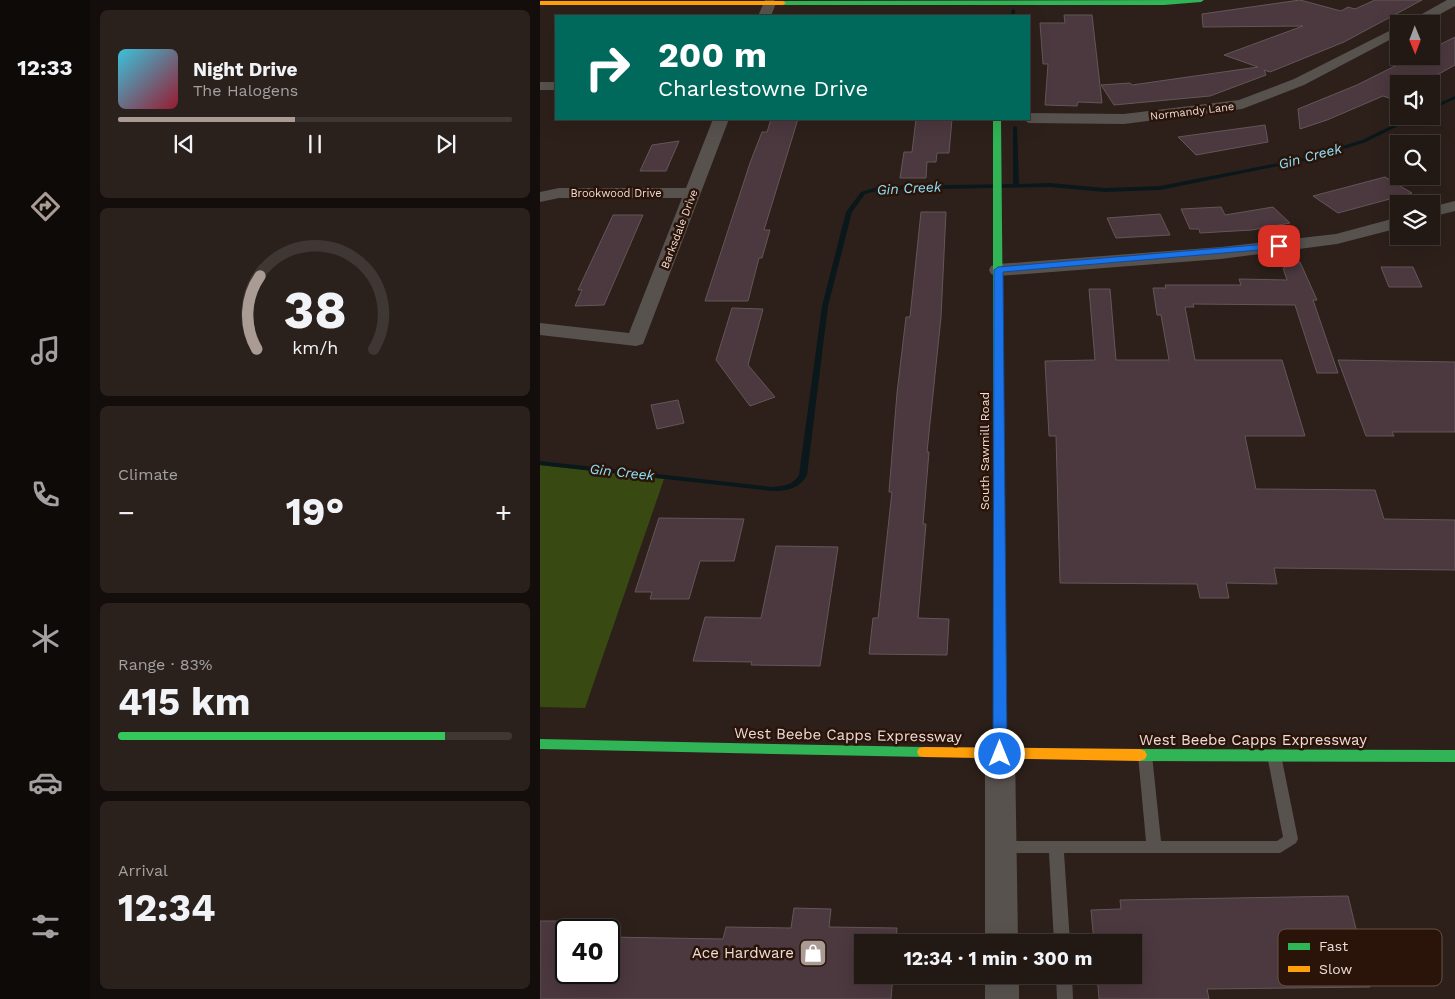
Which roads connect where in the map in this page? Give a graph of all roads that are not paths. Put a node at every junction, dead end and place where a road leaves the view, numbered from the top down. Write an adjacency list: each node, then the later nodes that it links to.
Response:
1 (1201, 0): 3 (street)
2 (1455, 1): 8 (street)
3 (1001, 2): 5 (street); 7 (street)
4 (540, 3): 5 (street)
5 (770, 3): 6 (street)
6 (764, 15)
7 (1001, 15)
8 (1429, 15)
9 (1390, 35): 12 (street, Normandy Lane)
10 (540, 86): 11 (street)
11 (555, 86)
12 (1030, 118)
13 (721, 120): 15 (street, Barksdale Drive)
14 (997, 120): 20 (street, South Sawmill Road)
15 (692, 193): 16 (street, Brookwood Drive); 21 (street, Barksdale Drive)
16 (540, 197)
17 (1455, 206): 18 (street)
18 (1440, 210)
19 (1390, 224): 20 (street)
20 (998, 270): 23 (street, South Sawmill Road)
21 (540, 329)
22 (540, 744): 23 (street, West Beebe Capps Expressway)
23 (1000, 754): 24 (street, West Beebe Capps Expressway); 27 (street)
24 (1145, 755): 25 (street, West Beebe Capps Expressway); 29 (lane)
25 (1274, 755): 26 (street, West Beebe Capps Expressway); 29 (lane)
26 (1455, 756)
27 (1001, 847): 28 (lane); 30 (street)
28 (1056, 847): 29 (lane); 31 (lane)
29 (1154, 847)
30 (1002, 934)
31 (1061, 934)
32 (1002, 984): 34 (street)
33 (1064, 984): 35 (lane)
34 (1002, 999)
35 (1065, 999)

